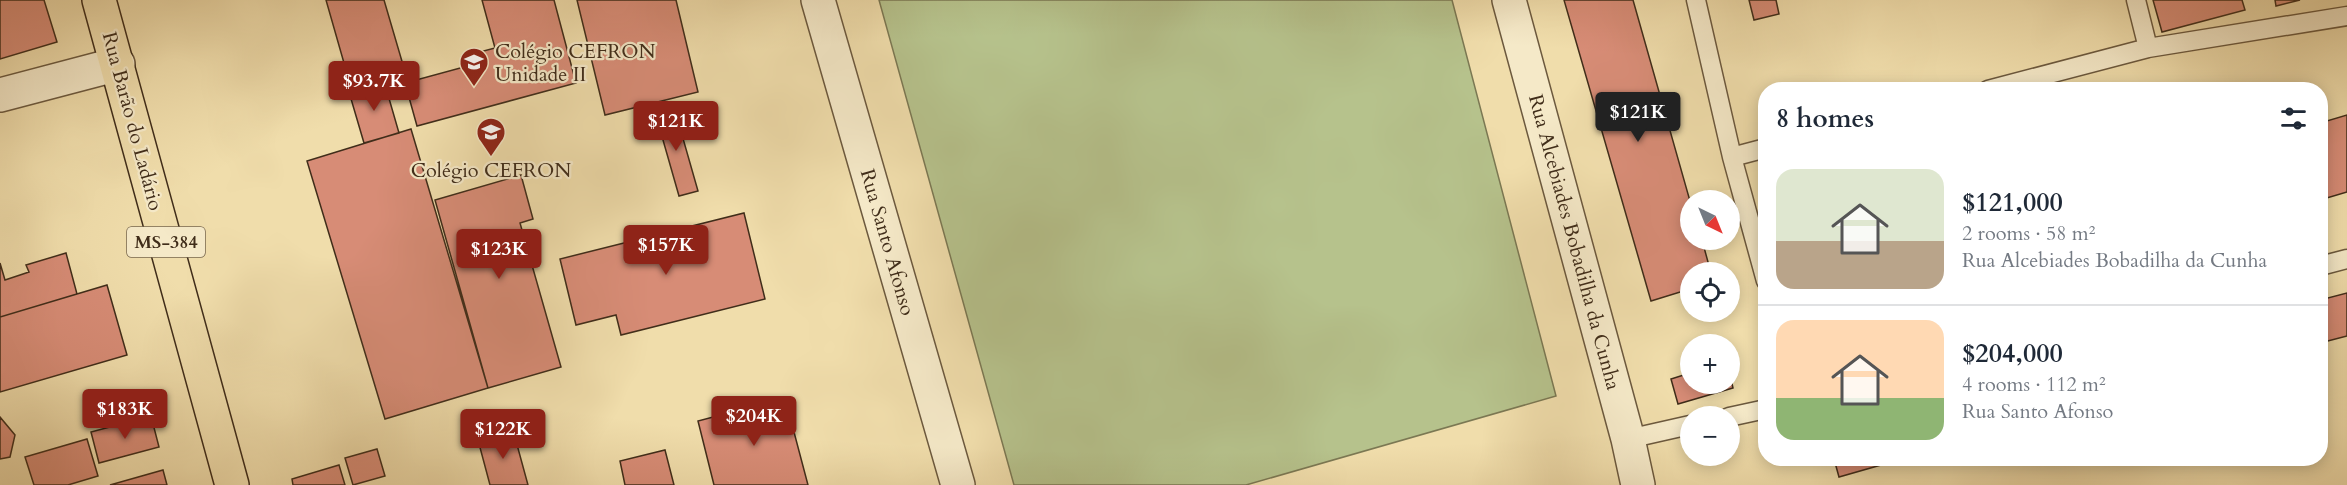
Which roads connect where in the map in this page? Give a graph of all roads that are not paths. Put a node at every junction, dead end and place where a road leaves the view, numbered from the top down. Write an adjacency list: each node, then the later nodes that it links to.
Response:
1 (99, 0): 10 (main road, Rua Barão do Ladário / MS-384)
2 (818, 0): 23 (street, Rua Santo Afonso)
3 (1509, 0): 21 (street, Rua Alcebiades Bobadilha da Cunha)
4 (1696, 0): 14 (lane)
5 (2136, 0): 9 (lane)
6 (2345, 0): 7 (lane)
7 (2347, 8)
8 (2347, 16): 9 (lane)
9 (2148, 48): 11 (lane)
10 (118, 64): 12 (street); 22 (main road, Rua Barão do Ladário / MS-384)
11 (2018, 82)
12 (0, 95)
13 (1758, 150): 14 (lane)
14 (1732, 157): 15 (lane)
15 (1758, 252)
16 (2347, 259): 17 (lane)
17 (2328, 264)
18 (1758, 411): 19 (lane)
19 (1740, 415)
20 (1680, 427): 21 (lane)
21 (1628, 439): 24 (street, Rua Alcebiades Bobadilha da Cunha)
22 (232, 485)
23 (958, 485)
24 (1638, 485)

